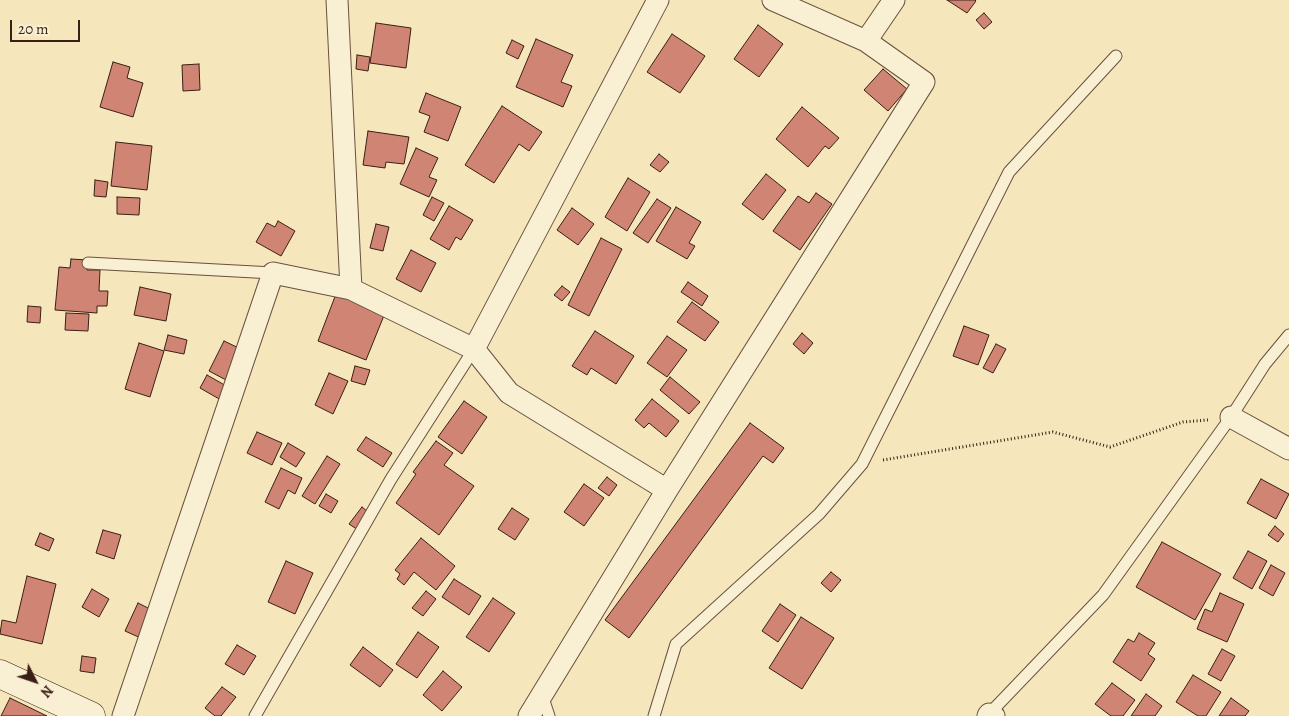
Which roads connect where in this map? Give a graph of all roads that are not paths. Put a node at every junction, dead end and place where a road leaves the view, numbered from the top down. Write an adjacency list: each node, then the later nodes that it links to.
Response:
1 (337, 0): 9 (street)
2 (658, 0): 11 (street)
3 (773, 0): 5 (street)
4 (894, 0): 5 (street)
5 (866, 41): 14 (street)
6 (1116, 56): 23 (lane)
7 (88, 264): 8 (lane)
8 (273, 272): 9 (street); 19 (street)
9 (351, 289): 11 (street)
10 (1289, 334): 12 (lane)
11 (474, 348): 14 (street); 20 (lane)
12 (1231, 417): 13 (street); 17 (lane)
13 (1289, 449)
14 (667, 490): 16 (street)
15 (0, 674): 18 (street)
16 (542, 695): 21 (street); 22 (lane)
17 (990, 715)
18 (90, 716)
19 (122, 716)
20 (255, 716)
21 (529, 716)
22 (549, 716)
23 (654, 716)

